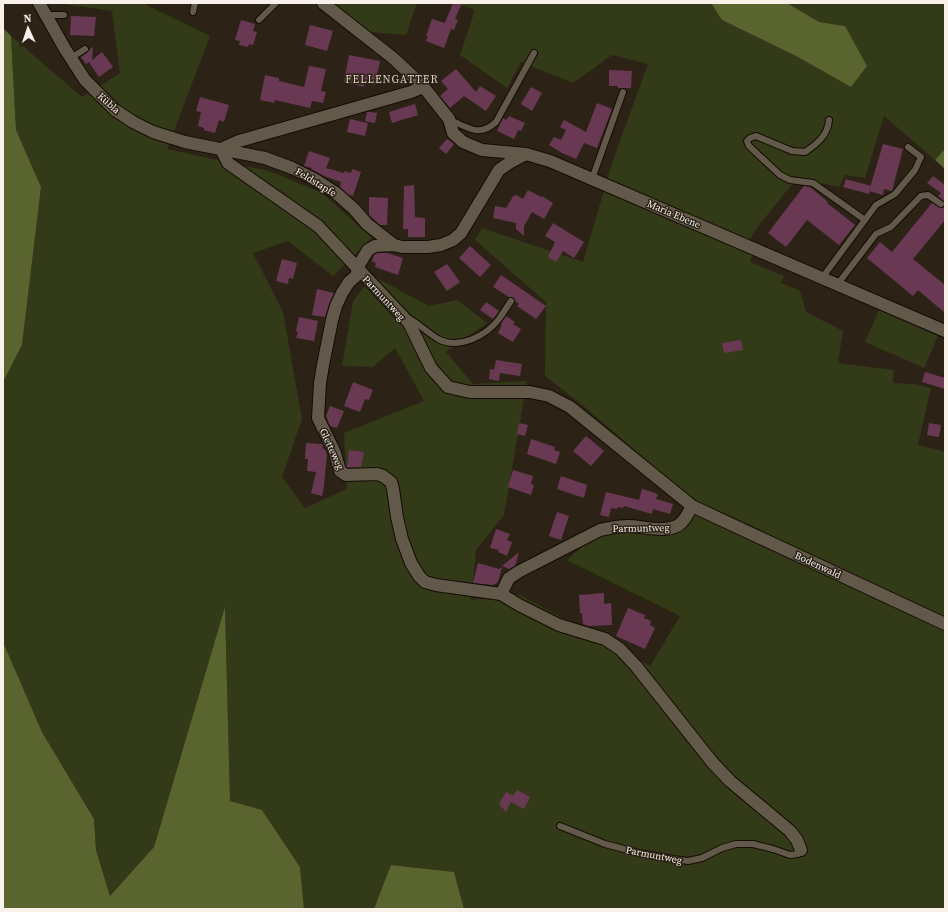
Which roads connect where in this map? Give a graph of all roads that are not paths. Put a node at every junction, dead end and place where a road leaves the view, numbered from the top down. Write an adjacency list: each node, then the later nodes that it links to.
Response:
1 (39, 3): 6 (street, Kübla)
2 (195, 3): 5 (lane)
3 (276, 3): 8 (lane)
4 (323, 3): 12 (street, Maria Ebene)
5 (193, 12)
6 (47, 15): 7 (lane); 11 (street, Kübla)
7 (64, 15)
8 (259, 20)
9 (85, 49): 11 (lane)
10 (534, 53): 14 (lane)
11 (71, 58): 17 (street, Kübla)
12 (422, 85): 14 (street, Maria Ebene); 17 (street)
13 (623, 92): 19 (lane)
14 (448, 119): 18 (street, Maria Ebene)
15 (829, 120): 21 (lane)
16 (908, 147): 21 (lane)
17 (222, 149): 22 (street, Feldstapfe); 23 (street, Parmuntweg)
18 (526, 154): 19 (street, Maria Ebene); 22 (street)
19 (592, 179): 24 (street, Maria Ebene)
20 (941, 204): 25 (lane)
21 (865, 220): 24 (lane)
22 (394, 246): 23 (street)
23 (358, 269): 27 (street, Parmuntweg); 30 (street, Gletteweg)
24 (822, 278): 25 (street, Maria Ebene)
25 (836, 284): 28 (street, Maria Ebene)
26 (511, 301): 27 (lane)
27 (399, 314): 29 (street, Parmuntweg)
28 (945, 332)
29 (692, 506): 30 (street, Parmuntweg); 31 (street, Bodenwald)
30 (501, 594): 33 (street, Parmuntweg)
31 (945, 624)
32 (560, 826): 33 (lane, Parmuntweg)
33 (801, 850)

